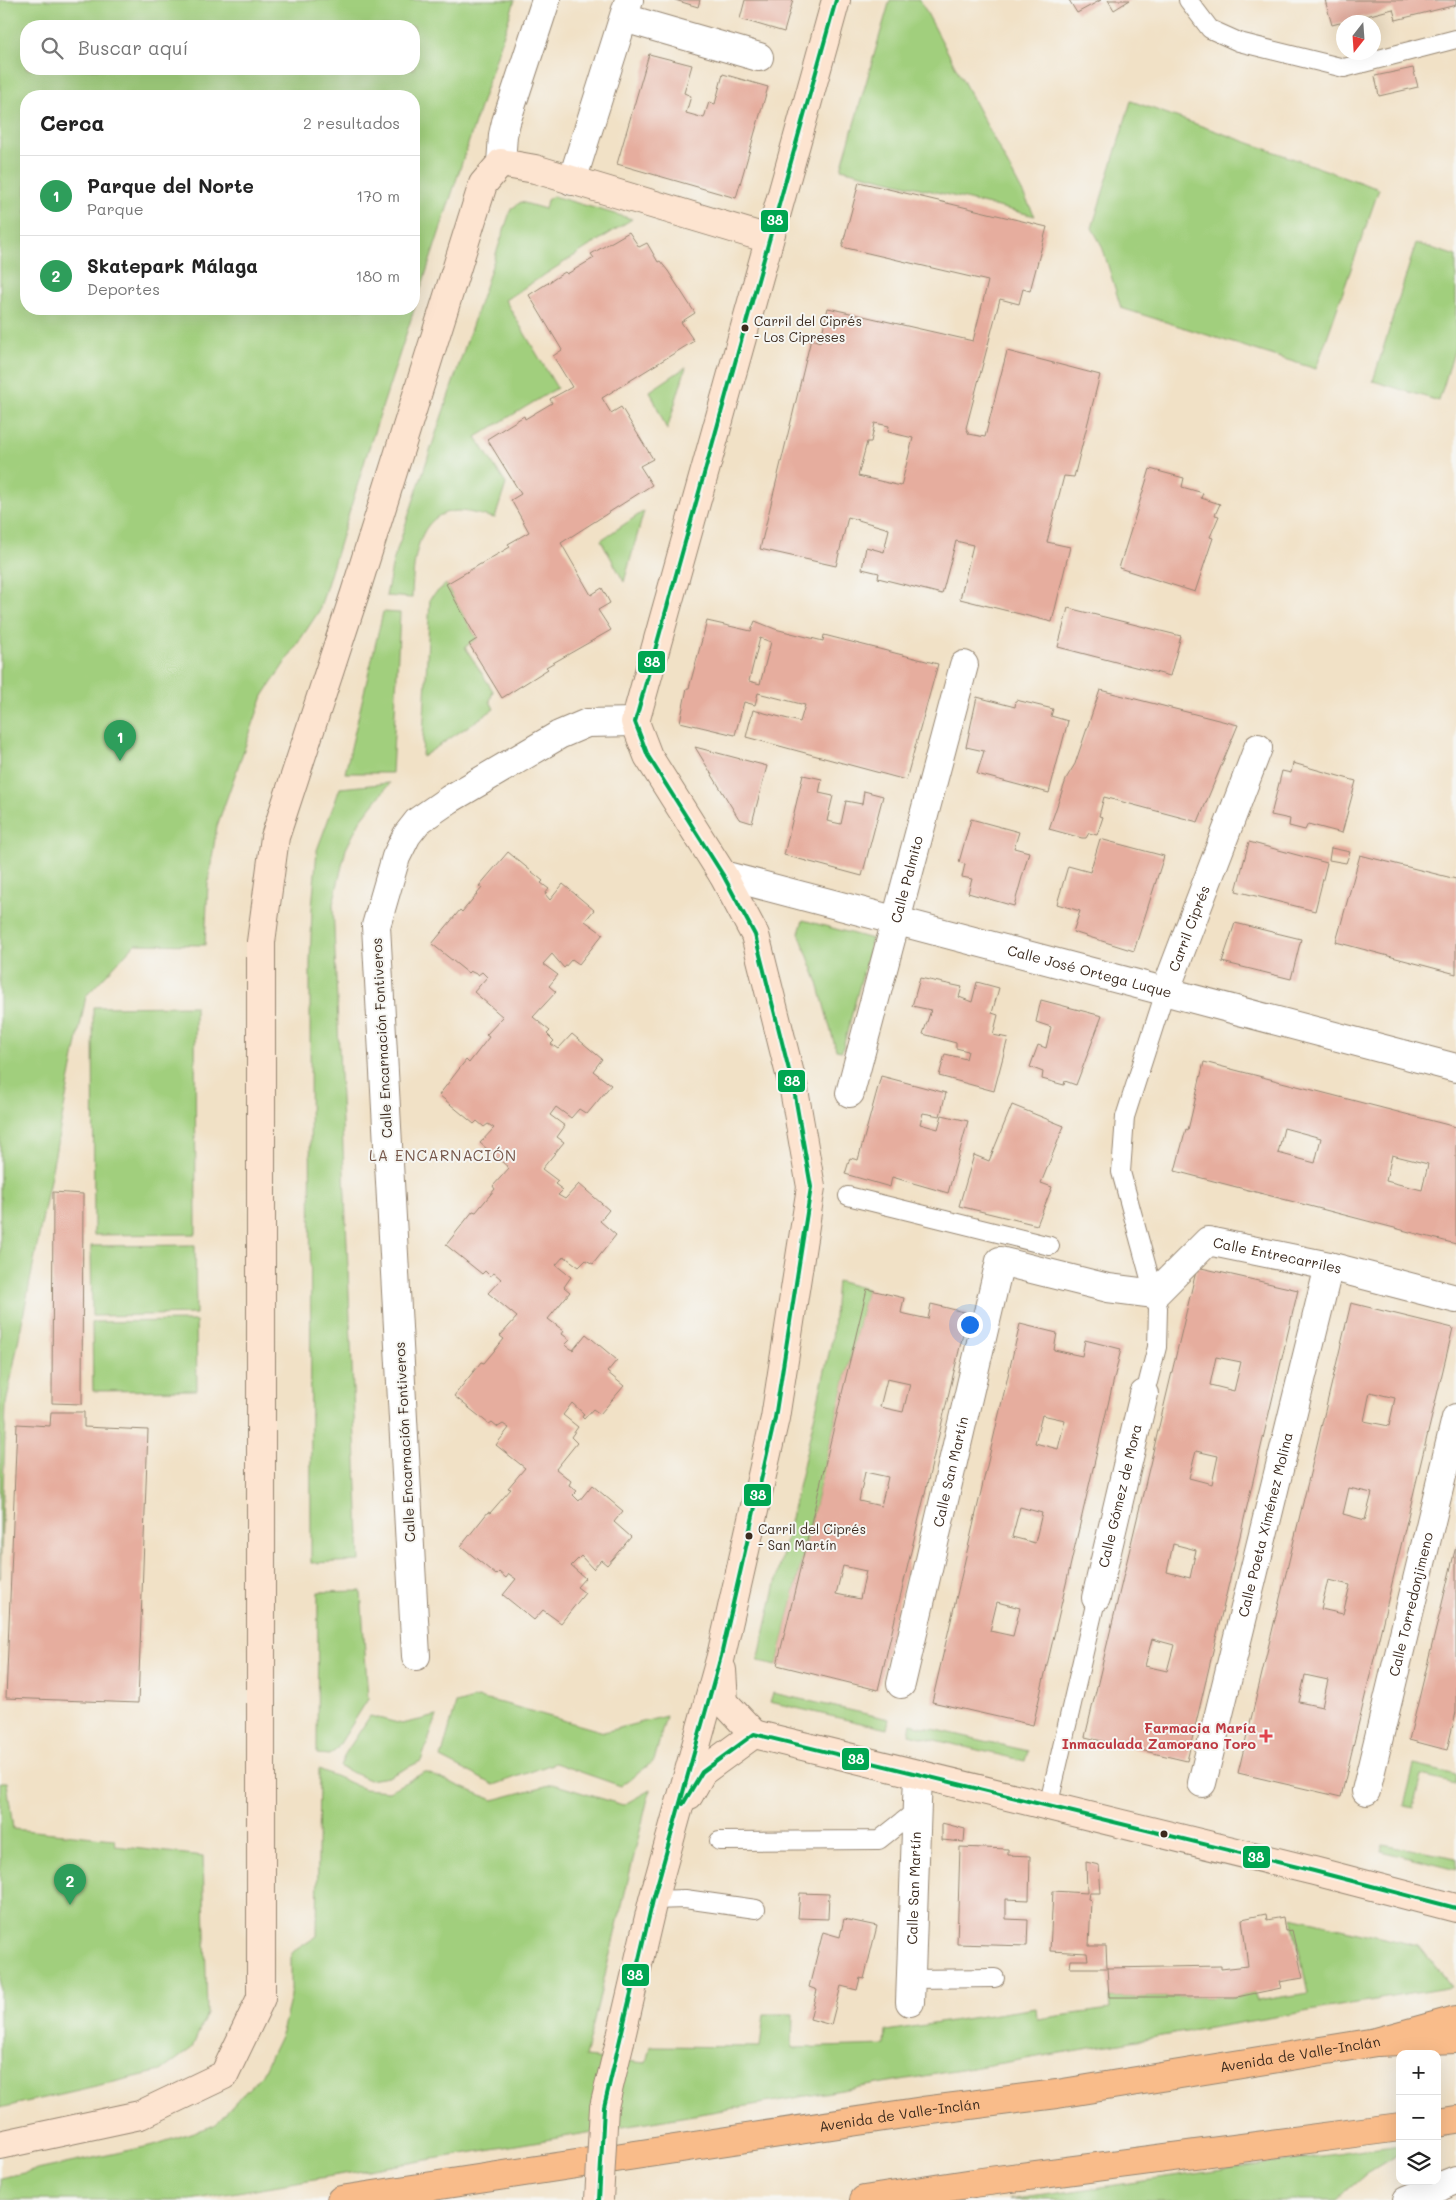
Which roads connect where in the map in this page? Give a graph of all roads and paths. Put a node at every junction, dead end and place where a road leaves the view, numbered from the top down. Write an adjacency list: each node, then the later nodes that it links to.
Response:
1 (546, 0): 7 (street)
2 (836, 0): 9 (street)
3 (1188, 0): 5 (lane)
4 (627, 9): 6 (street); 8 (street)
5 (1456, 39)
6 (759, 57)
7 (501, 163): 8 (street); 49 (street)
8 (572, 180): 9 (street)
9 (769, 239): 11 (street)
10 (964, 665): 14 (street, Calle Palmito)
11 (635, 722): 13 (street); 27 (street, Calle Encarnación Fontiveros)
12 (1258, 748): 15 (street, Carril Ciprés)
13 (723, 876): 14 (street, Calle José Ortega Luque); 28 (street)
14 (897, 922): 15 (street, Calle José Ortega Luque); 17 (street, Calle Palmito)
15 (1165, 992): 16 (street, Calle José Ortega Luque); 18 (lane, Carril Ciprés)
16 (1456, 1068)
17 (850, 1093)
18 (1121, 1172): 22 (lane, Calle Gómez de Mora)
19 (848, 1196): 20 (lane)
20 (1050, 1246)
21 (1329, 1266): 22 (street, Calle Entrecarriles); 23 (street, Calle Entrecarriles); 32 (street, Calle Poeta Ximénez Molina)
22 (1155, 1294): 24 (lane, Calle Gómez de Mora); 29 (street, Calle San Martín)
23 (1456, 1299)
24 (1146, 1388): 26 (street, Calle Gómez de Mora)
25 (1456, 1418): 33 (street, Calle Torredonjimeno)
26 (1095, 1604): 34 (lane, Calle Gómez de Mora)
27 (416, 1656)
28 (721, 1656): 30 (street); 36 (street)
29 (901, 1684)
30 (754, 1734): 31 (street); 36 (street)
31 (918, 1774): 34 (street); 35 (street, Calle San Martín)
32 (1202, 1782)
33 (1366, 1791)
34 (1048, 1807): 39 (street)
35 (916, 1810): 37 (lane); 42 (street, Calle San Martín)
36 (674, 1820): 38 (street)
37 (719, 1841)
38 (653, 1900): 40 (lane); 52 (street, bridge)
39 (1456, 1908)
40 (756, 1909)
41 (994, 1978): 42 (lane)
42 (911, 1990)
43 (1456, 2020): 45 (main road, Avenida de Valle-Inclán)
44 (1456, 2039): 45 (main road)
45 (1376, 2042): 51 (main road, Avenida de Valle-Inclán)
46 (1456, 2120): 47 (main road)
47 (1441, 2122)
48 (1396, 2129): 53 (main road)
49 (0, 2146)
50 (1456, 2180): 54 (street)
51 (341, 2200)
52 (599, 2200)
53 (864, 2200)
54 (1407, 2200)

